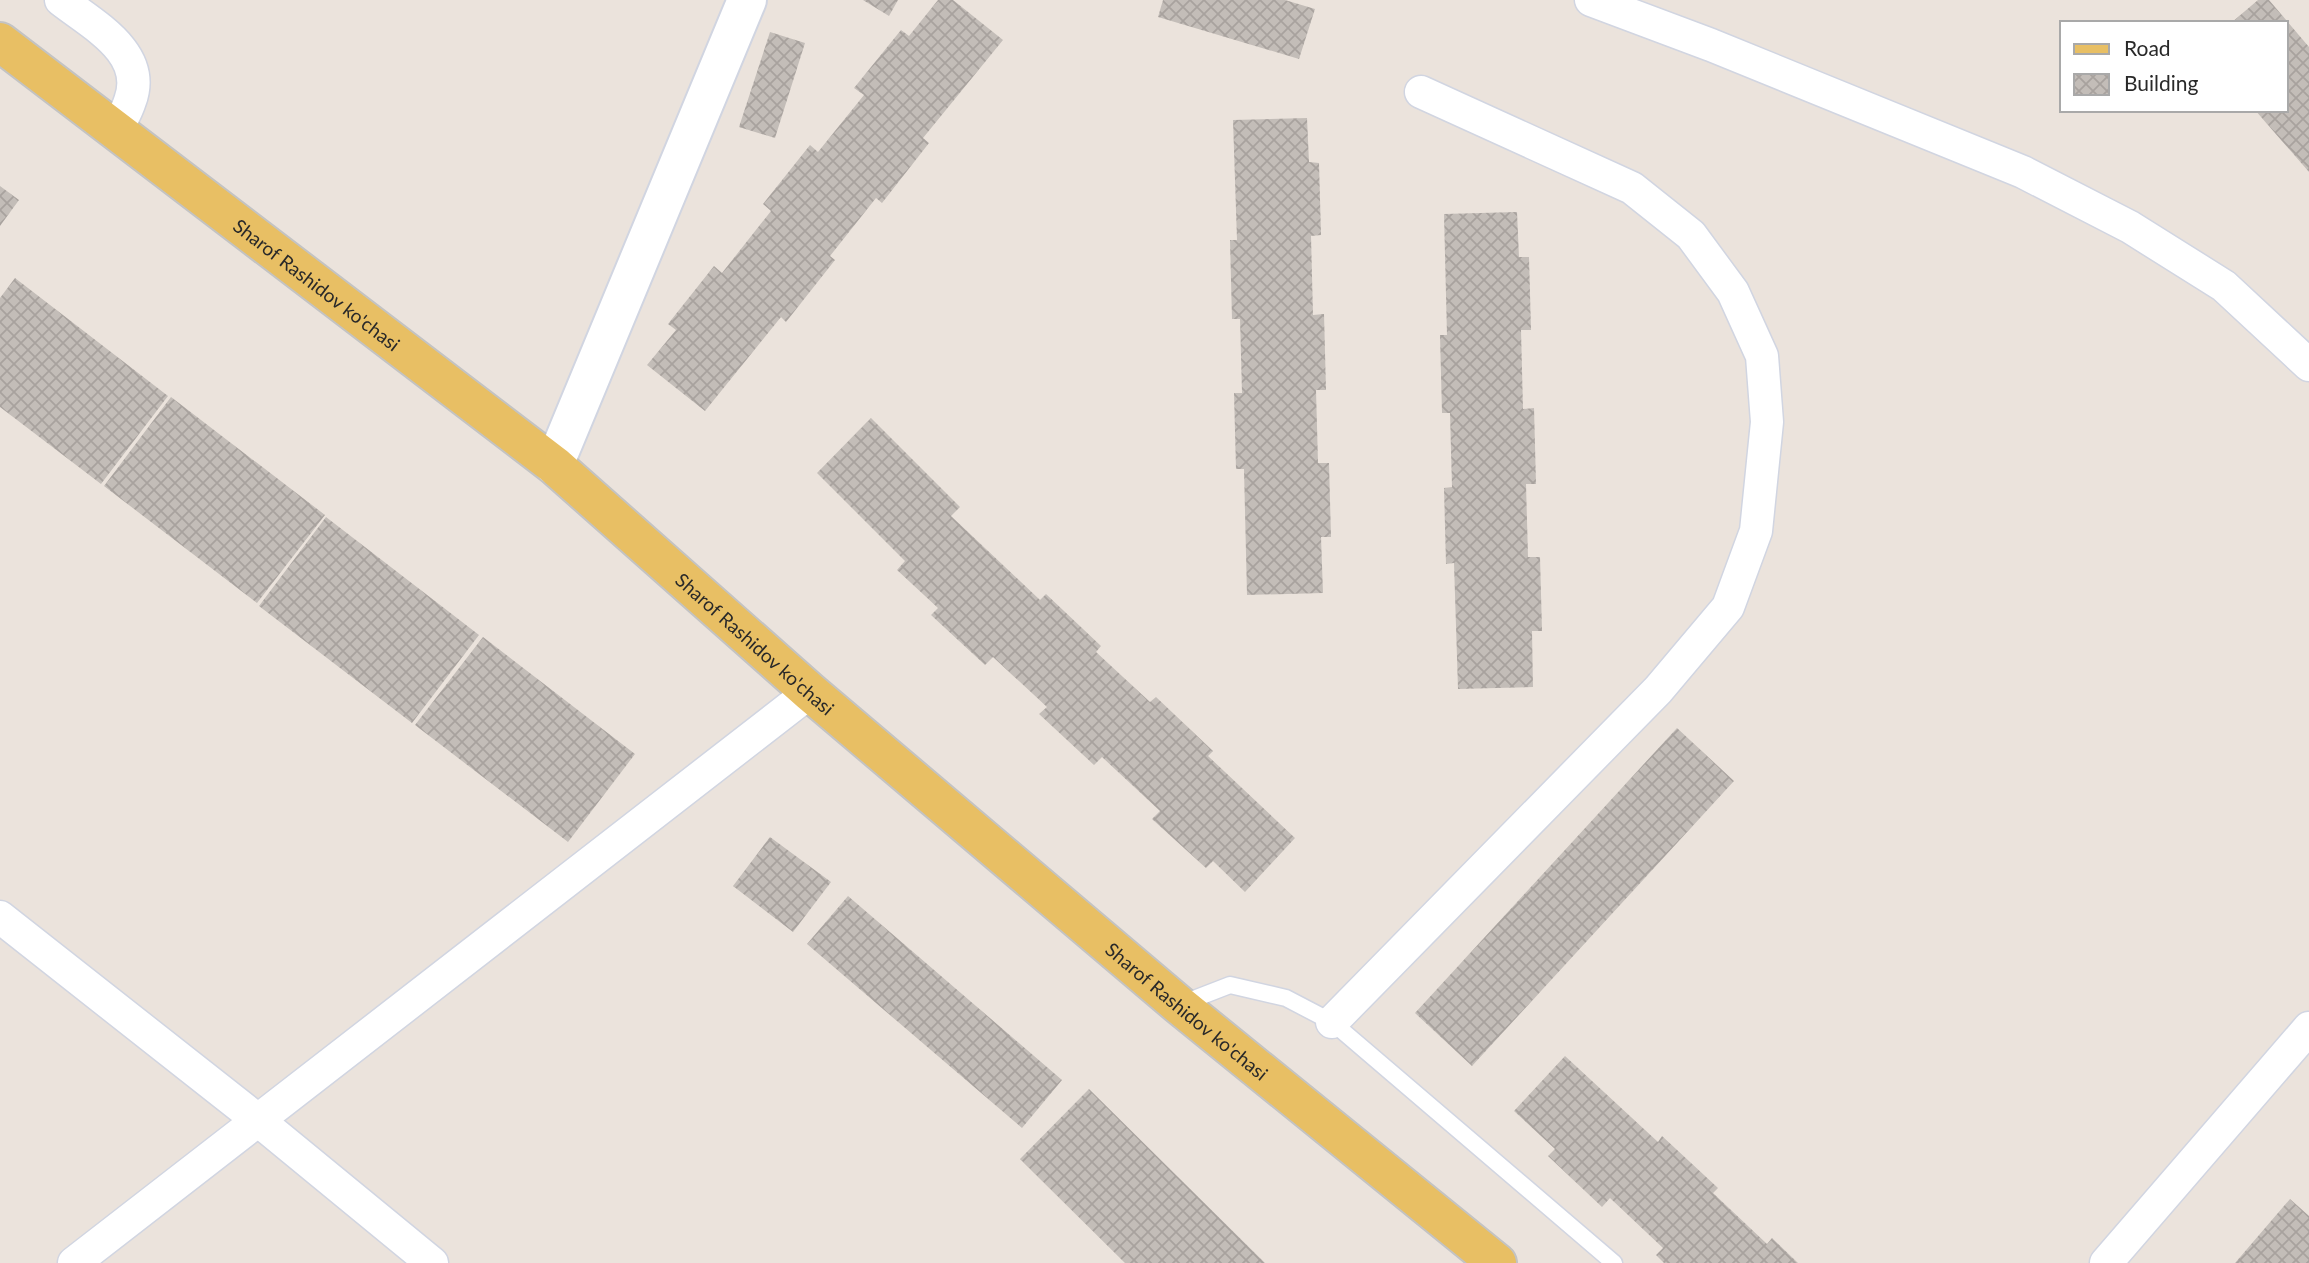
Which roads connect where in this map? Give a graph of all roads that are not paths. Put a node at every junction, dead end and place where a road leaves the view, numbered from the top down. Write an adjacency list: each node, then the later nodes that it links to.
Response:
1 (61, 0): 6 (street)
2 (747, 0): 8 (street)
3 (1591, 0): 7 (street)
4 (0, 42): 6 (main road, Sharof Rashidov ko'chasi)
5 (1421, 92): 12 (street)
6 (116, 131): 8 (main road, Sharof Rashidov ko'chasi)
7 (2309, 365)
8 (554, 465): 9 (main road, Sharof Rashidov ko'chasi)
9 (810, 692): 11 (main road, Sharof Rashidov ko'chasi); 14 (street)
10 (0, 917): 14 (street)
11 (1179, 1005): 12 (lane); 17 (main road, Sharof Rashidov ko'chasi)
12 (1332, 1022): 18 (lane)
13 (2309, 1028): 19 (street)
14 (259, 1121): 15 (street); 16 (street)
15 (74, 1263)
16 (432, 1263)
17 (1497, 1263)
18 (1614, 1263)
19 (2106, 1263)

